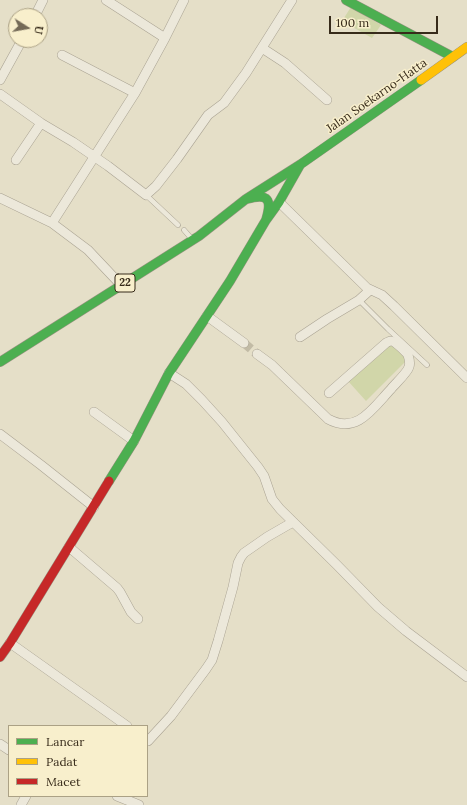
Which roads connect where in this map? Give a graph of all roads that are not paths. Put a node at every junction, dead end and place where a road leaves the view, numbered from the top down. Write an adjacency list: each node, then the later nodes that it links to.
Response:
1 (106, 0): 5 (street)
2 (184, 0): 5 (street)
3 (292, 0): 8 (street)
4 (346, 0): 10 (main road)
5 (165, 38): 12 (street)
6 (467, 47): 10 (main road, Jalan Soekarno-Hatta / 22)
7 (18, 48): 11 (street)
8 (262, 48): 14 (street); 19 (street)
9 (62, 55): 12 (street)
10 (453, 57): 18 (main road, Jalan Soekarno-Hatta / 22)
11 (0, 80)
12 (135, 93): 16 (street)
13 (0, 94): 15 (street)
14 (327, 100)
15 (41, 123): 16 (street); 17 (street)
16 (94, 156): 19 (street); 24 (street)
17 (16, 160)
18 (301, 164): 21 (main road, 22); 22 (main road)
19 (146, 195): 25 (lane)
20 (0, 198): 24 (street)
21 (246, 199): 23 (main road); 27 (main road, 22)
22 (279, 202): 23 (main road); 29 (street)
23 (266, 220): 31 (main road)
24 (52, 223): 28 (street)
25 (178, 225)
26 (184, 230): 27 (lane)
27 (193, 240): 28 (main road, 22)
28 (121, 285): 35 (main road, 22)
29 (370, 290): 30 (street); 38 (street)
30 (359, 300): 32 (street); 36 (lane)
31 (207, 316): 33 (street); 37 (main road)
32 (300, 337)
33 (244, 343)
34 (258, 354): 39 (street)
35 (0, 362)
36 (427, 365)
37 (170, 373): 42 (main road); 44 (street)
38 (467, 378)
39 (329, 393)
40 (94, 412): 42 (street)
41 (0, 434): 43 (street)
42 (134, 441): 43 (main road)
43 (94, 507): 45 (main road)
44 (293, 522): 49 (street); 51 (street)
45 (69, 547): 46 (street); 47 (main road)
46 (138, 618)
47 (10, 643): 48 (main road); 50 (street)
48 (0, 657)
49 (466, 675)
50 (126, 725)
51 (148, 740)
52 (122, 797): 53 (street)
53 (139, 805)

